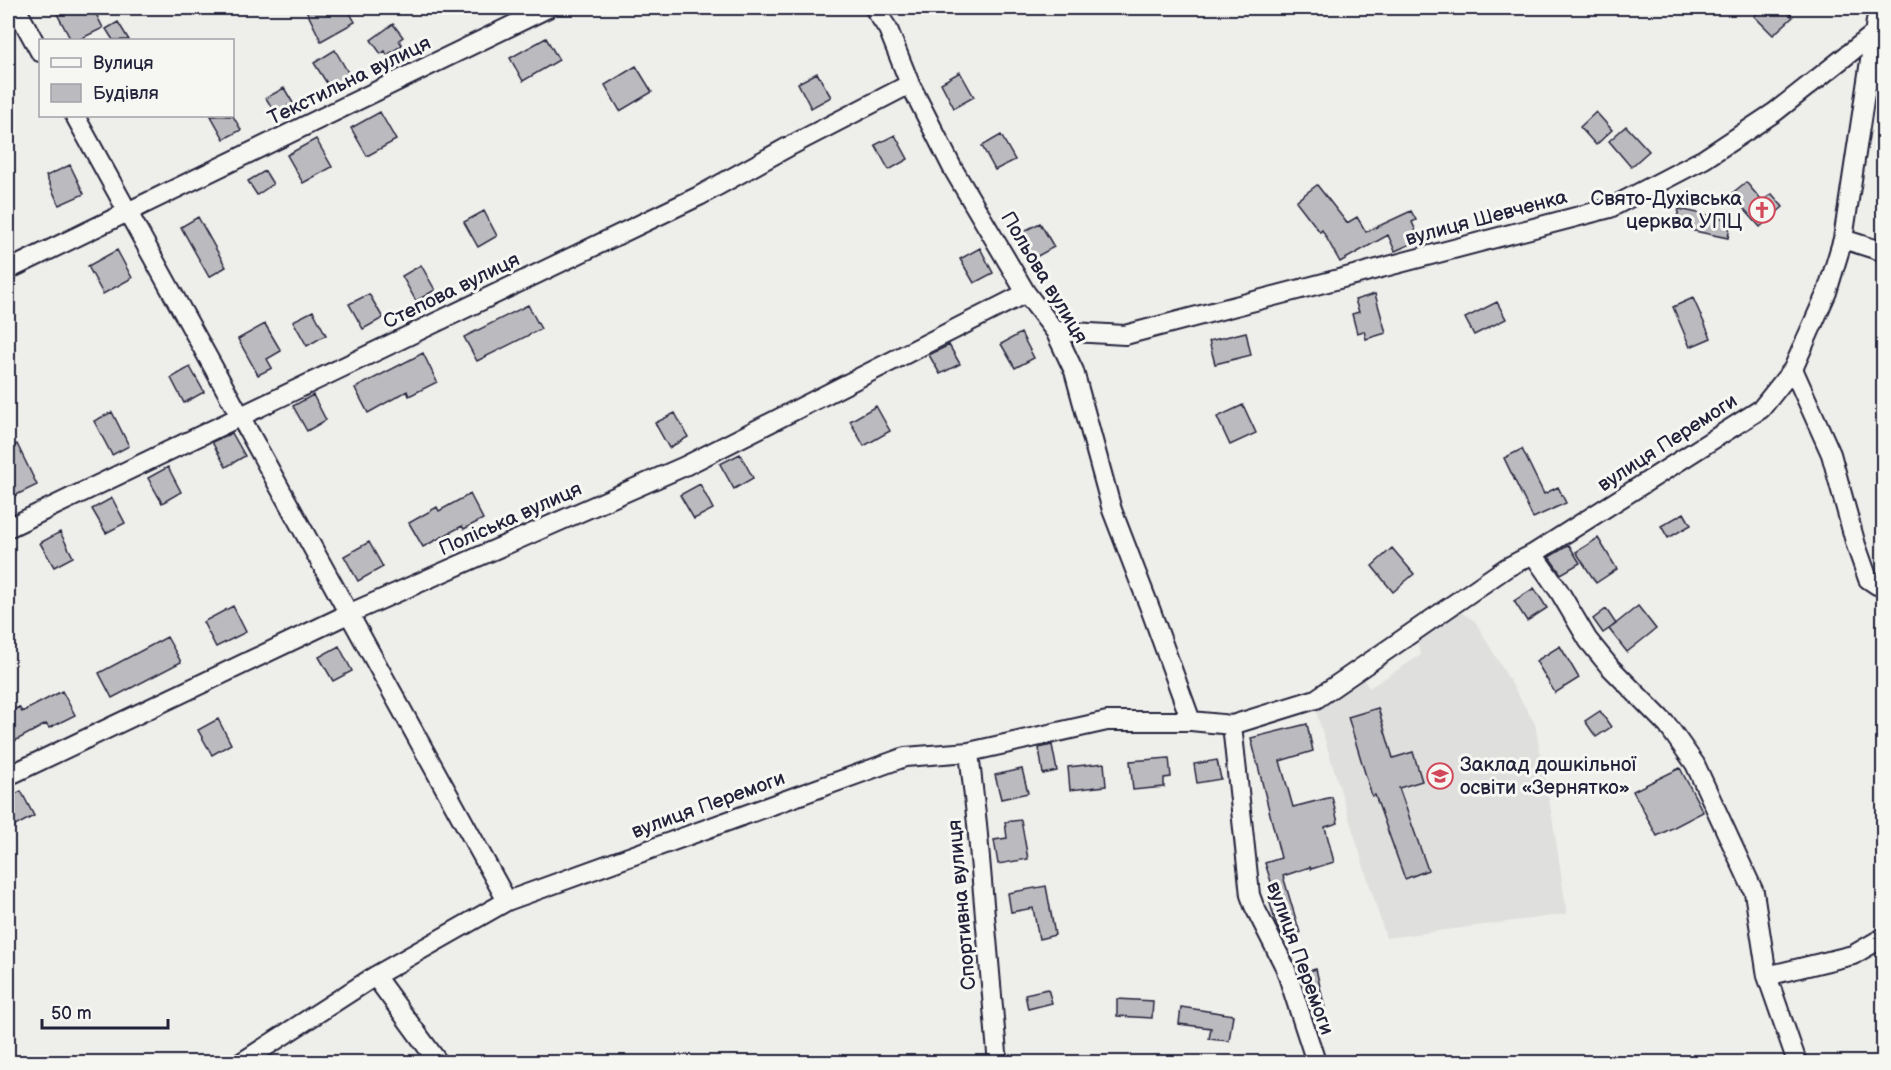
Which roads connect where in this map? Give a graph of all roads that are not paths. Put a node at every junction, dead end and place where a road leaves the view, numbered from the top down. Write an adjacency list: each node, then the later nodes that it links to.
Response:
1 (548, 8): 9 (street, Текстильна вулиця)
2 (874, 8): 7 (street, Польова вулиця)
3 (1878, 8): 5 (street, вулиця Перемоги)
4 (19, 12): 6 (street)
5 (1879, 32): 10 (street, вулиця Перемоги); 14 (street, вулиця Шевченка)
6 (39, 50)
7 (910, 84): 13 (street, Польова вулиця); 16 (street, Степова вулиця)
8 (76, 117): 9 (street)
9 (127, 213): 12 (street, Текстильна вулиця); 16 (street)
10 (1843, 239): 11 (street); 15 (street, вулиця Перемоги)
11 (1884, 252)
12 (8, 270)
13 (1026, 293): 14 (street, Польова вулиця); 20 (street, Поліська вулиця)
14 (1055, 331): 21 (street, Польова вулиця)
15 (1793, 369): 18 (street, вулиця Перемоги); 19 (street)
16 (239, 416): 17 (street, Степова вулиця); 20 (street)
17 (8, 528)
18 (1533, 554): 22 (street, вулиця Перемоги); 28 (street)
19 (1884, 584)
20 (348, 614): 24 (street, Поліська вулиця); 25 (street)
21 (1191, 721): 22 (street, вулиця Перемоги); 23 (street, вулиця Перемоги)
22 (1232, 725): 32 (street, вулиця Перемоги)
23 (969, 752): 25 (street, вулиця Перемоги); 29 (street, Спортивна вулиця)
24 (8, 776)
25 (507, 901): 27 (street, вулиця Перемоги)
26 (1884, 937): 28 (street)
27 (375, 976): 30 (street, вулиця Перемоги); 31 (street)
28 (1767, 976): 33 (street)
29 (998, 1053)
30 (242, 1062)
31 (438, 1062)
32 (1316, 1062)
33 (1797, 1062)

